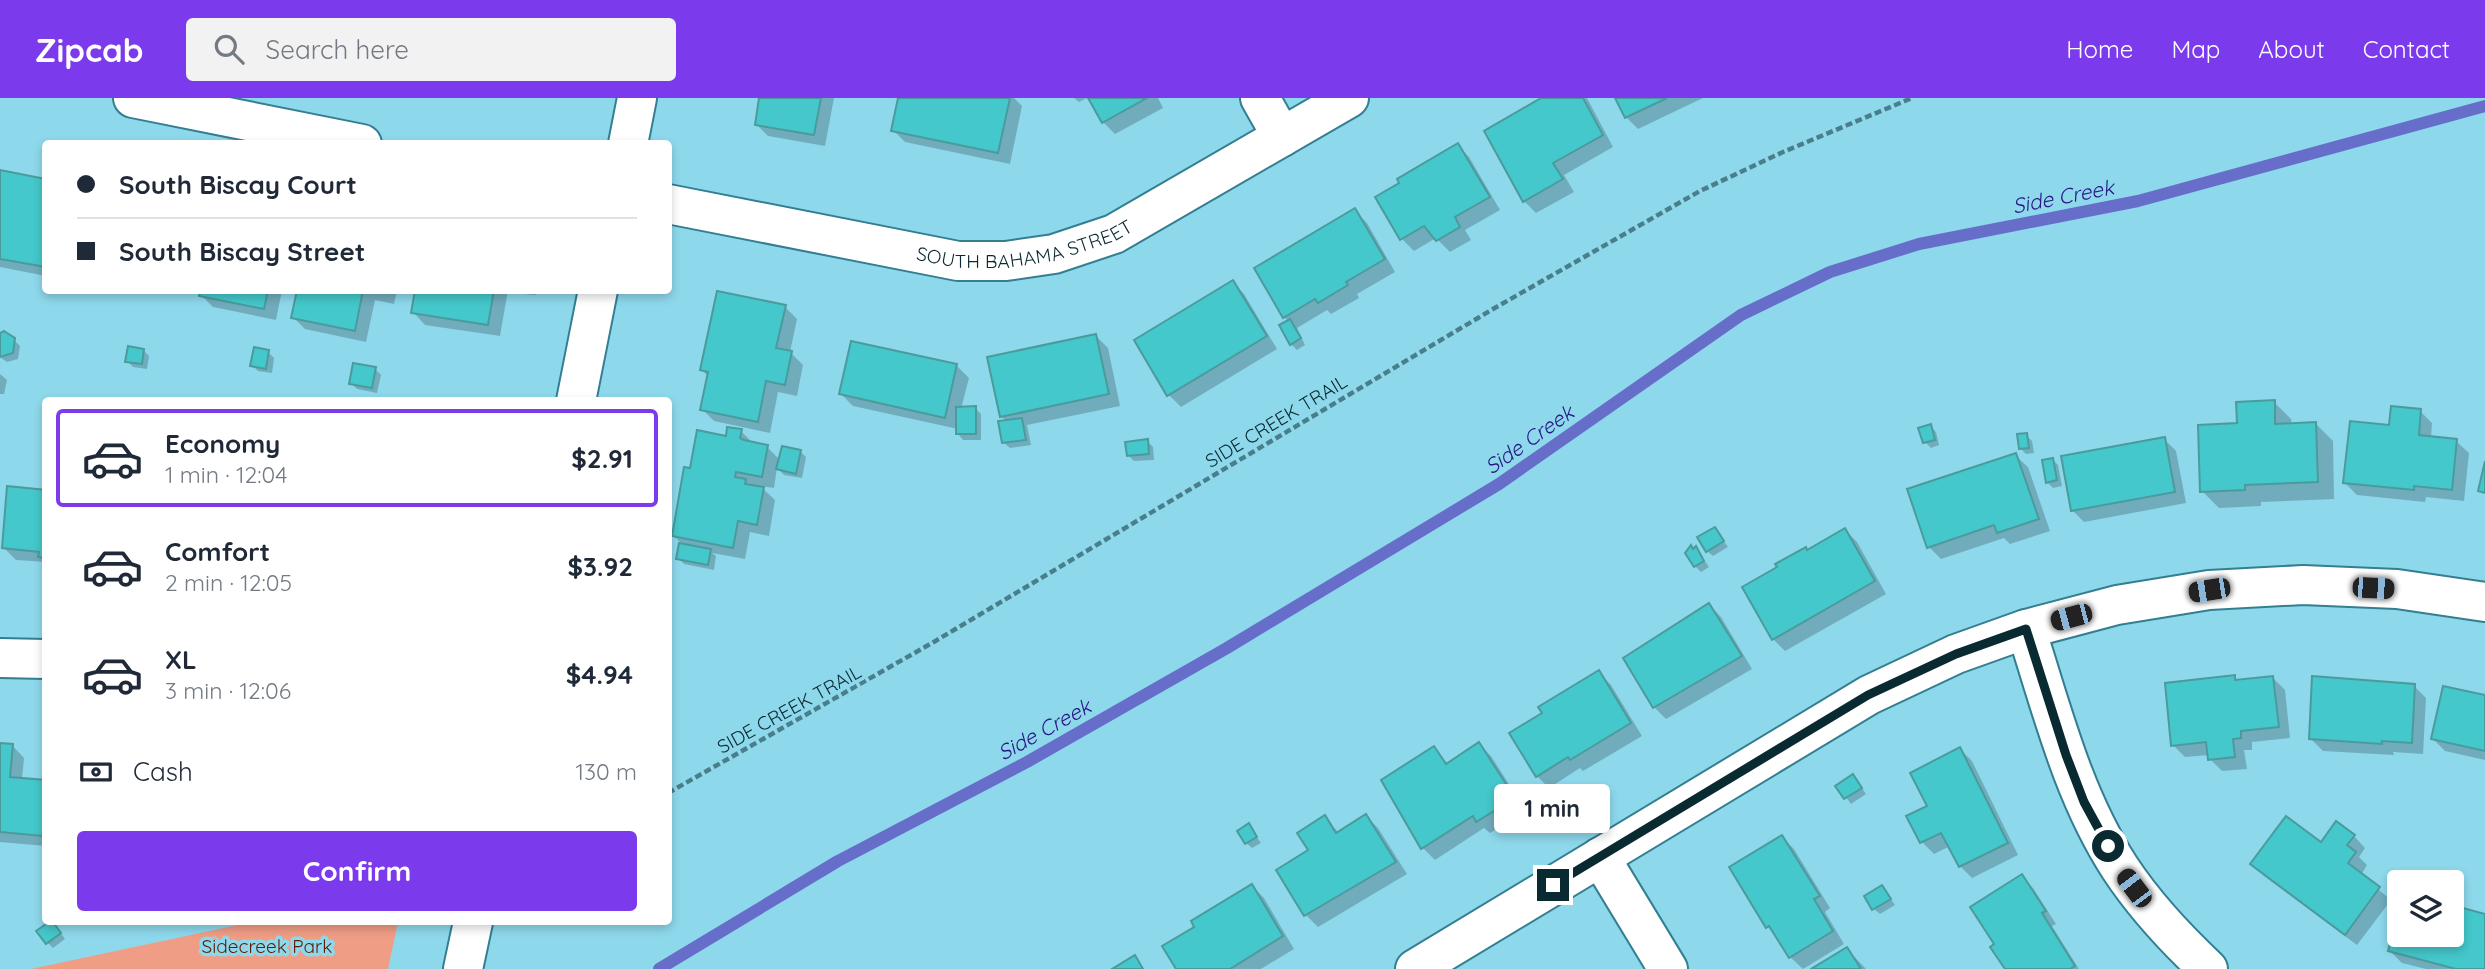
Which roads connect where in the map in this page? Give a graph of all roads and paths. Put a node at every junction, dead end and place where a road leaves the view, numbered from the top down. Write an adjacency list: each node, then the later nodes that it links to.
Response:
1 (133, 98): 7 (street)
2 (638, 98): 8 (street)
3 (1260, 98): 6 (street)
4 (1349, 98): 6 (street, SOUTH BAHAMA STREET)
5 (1912, 98): 16 (path, SIDE CREEK TRAIL)
6 (1282, 137): 9 (street, SOUTH BAHAMA STREET)
7 (342, 140)
8 (629, 140)
9 (672, 205)
10 (597, 294): 11 (street)
11 (577, 397)
12 (2485, 602): 13 (street)
13 (2026, 629): 17 (street); 22 (street)
14 (0, 659): 15 (street)
15 (42, 659)
16 (672, 791)
17 (1600, 857): 20 (street); 21 (street)
18 (472, 925): 19 (street)
19 (463, 969)
20 (1415, 969)
21 (1668, 969)
22 (2208, 969)

